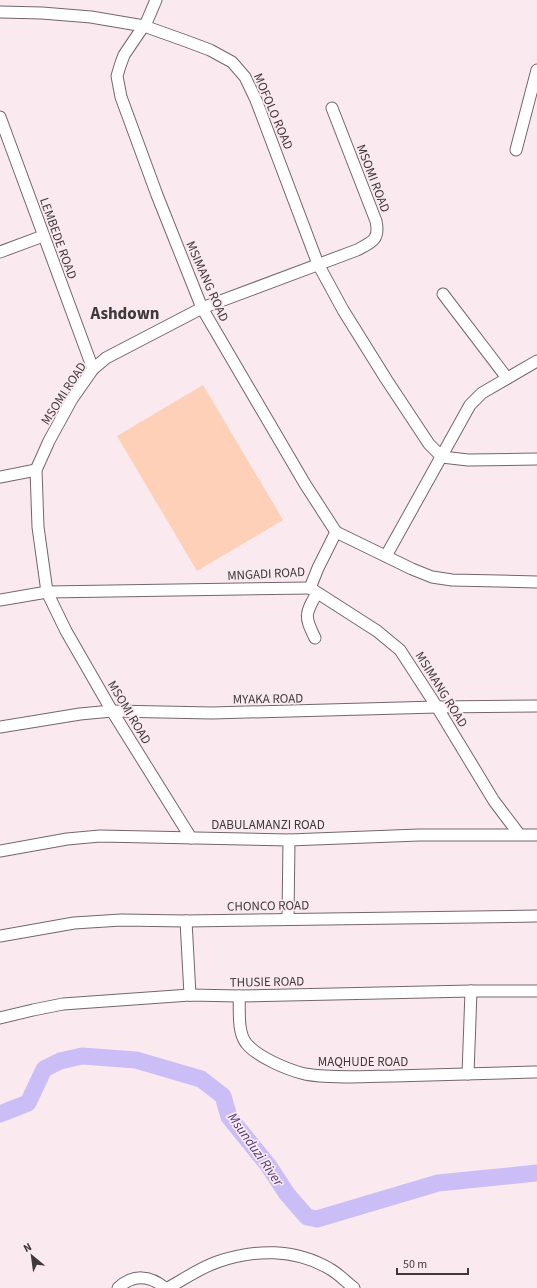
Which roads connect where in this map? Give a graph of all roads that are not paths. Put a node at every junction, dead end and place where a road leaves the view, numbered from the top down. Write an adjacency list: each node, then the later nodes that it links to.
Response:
1 (156, 0): 3 (street, MSIMANG ROAD)
2 (0, 12): 3 (street, MOFOLO ROAD)
3 (144, 26): 10 (street, MOFOLO ROAD); 12 (street, MSIMANG ROAD)
4 (537, 70): 7 (street)
5 (332, 108): 10 (street, MSOMI ROAD)
6 (1, 124): 8 (street, LEMBEDE ROAD)
7 (516, 150)
8 (43, 236): 9 (street); 14 (street, LEMBEDE ROAD)
9 (0, 252)
10 (318, 264): 12 (street, MSOMI ROAD); 16 (street, MOFOLO ROAD)
11 (443, 294): 15 (street)
12 (202, 308): 14 (street, MSOMI ROAD); 20 (street, MSIMANG ROAD)
13 (537, 361): 15 (street)
14 (93, 369): 18 (street, MSOMI ROAD)
15 (507, 378): 16 (street)
16 (442, 457): 17 (street); 21 (street)
17 (537, 459)
18 (36, 470): 19 (street); 24 (street, MSOMI ROAD)
19 (0, 477)
20 (336, 532): 21 (street); 23 (street, MNGADI ROAD)
21 (386, 556): 22 (street)
22 (537, 582)
23 (313, 590): 24 (street, MNGADI ROAD); 26 (street); 28 (street, MSIMANG ROAD)
24 (47, 592): 25 (street, MNGADI ROAD); 29 (street, MSOMI ROAD)
25 (0, 600)
26 (315, 638)
27 (537, 706): 28 (street, MYAKA ROAD)
28 (437, 707): 29 (street, MYAKA ROAD); 31 (street, MSIMANG ROAD)
29 (112, 711): 30 (street, MYAKA ROAD); 33 (street, MSOMI ROAD)
30 (0, 727)
31 (519, 834): 32 (street, DABULAMANZI ROAD); 34 (street, DABULAMANZI ROAD)
32 (537, 835)
33 (191, 838): 34 (street, DABULAMANZI ROAD); 35 (street, DABULAMANZI ROAD)
34 (289, 840): 37 (street)
35 (0, 851)
36 (537, 916): 37 (street, CHONCO ROAD)
37 (288, 918): 38 (street, CHONCO ROAD)
38 (186, 921): 39 (street, CHONCO ROAD); 42 (street)
39 (0, 936)
40 (471, 991): 41 (street, THUSIE ROAD); 43 (street, THUSIE ROAD); 46 (street)
41 (537, 991)
42 (190, 995): 43 (street, THUSIE ROAD); 44 (street, THUSIE ROAD)
43 (239, 996): 46 (street, MAQHUDE ROAD)
44 (0, 1018)
45 (537, 1072): 46 (street, MAQHUDE ROAD)
46 (468, 1074)
47 (118, 1288): 48 (street)
48 (165, 1288)
49 (168, 1288): 50 (street)
50 (354, 1288)

